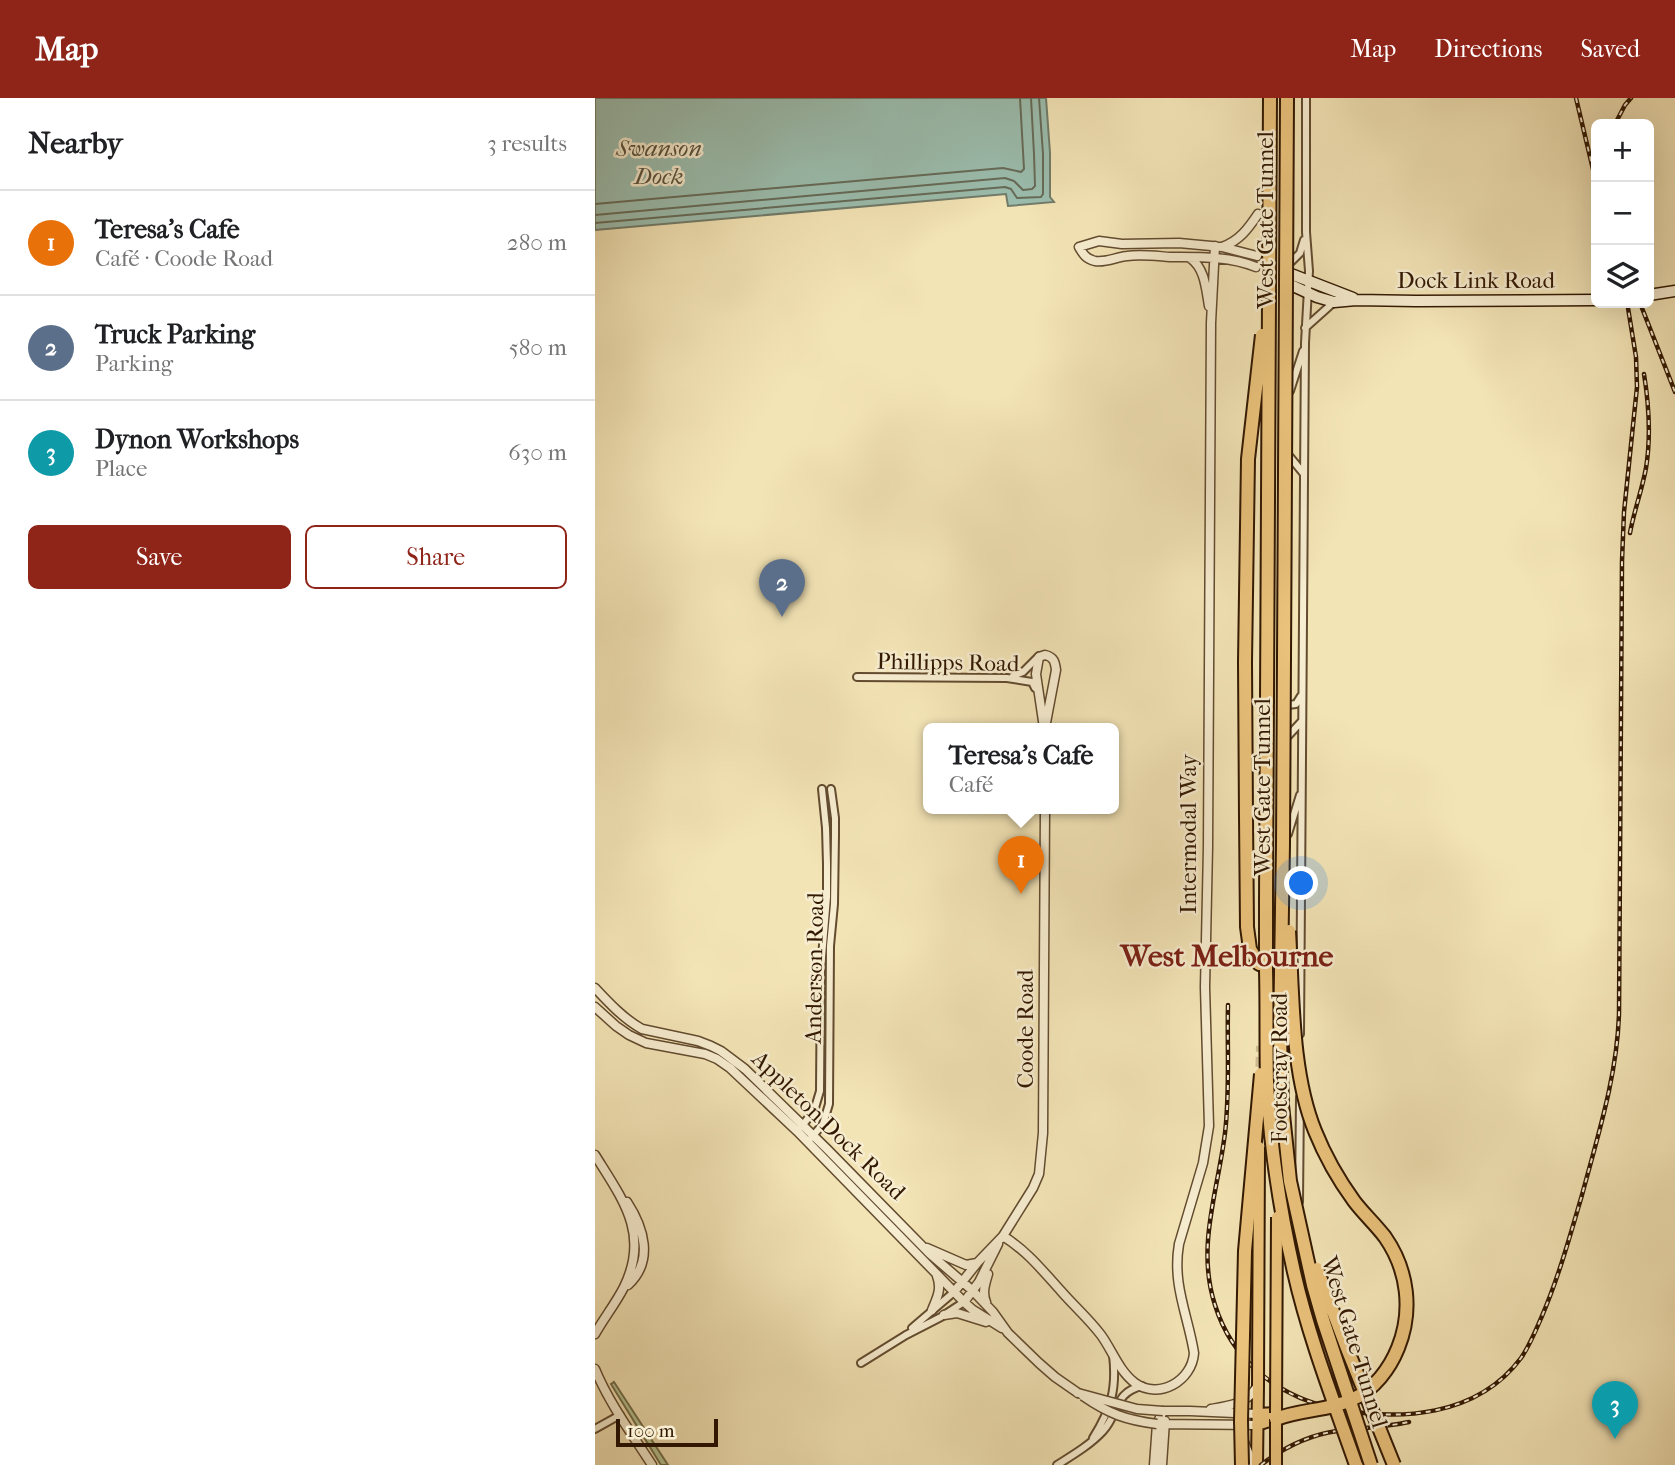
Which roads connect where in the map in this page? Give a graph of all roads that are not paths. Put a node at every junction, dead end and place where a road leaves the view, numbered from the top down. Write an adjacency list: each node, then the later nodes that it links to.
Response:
1 (1270, 98): 15 (highway, West Gate Tunnel, bridge)
2 (1287, 98): 43 (highway, West Gate Tunnel, bridge)
3 (1292, 98): 5 (main road, Footscray Road)
4 (1306, 98): 6 (street, Footscray Road)
5 (1291, 163): 6 (street); 14 (main road, Footscray Road)
6 (1305, 163): 8 (street, Footscray Road)
7 (1258, 215): 9 (street)
8 (1306, 232): 14 (street); 16 (street, Footscray Road)
9 (1218, 246): 10 (street); 11 (street); 12 (street, Intermodal Way)
10 (1187, 256): 12 (street); 23 (street, Intermodal Way)
11 (1257, 256)
12 (1214, 258): 13 (street); 23 (street, Intermodal Way)
13 (1257, 267)
14 (1291, 274): 16 (main road, Dock Link Road); 18 (main road, Dock Link Road); 26 (main road, Footscray Road)
15 (1269, 281): 44 (highway, West Gate Tunnel, bridge); 44 (highway, bridge)
16 (1309, 282): 18 (street, Footscray Road); 20 (main road, Dock Link Road)
17 (1675, 291): 19 (main road)
18 (1308, 293): 22 (main road, Dock Link Road); 24 (street, Footscray Road)
19 (1654, 294)
20 (1356, 300): 21 (main road, Dock Link Road); 22 (main road, Dock Link Road)
21 (1591, 300)
22 (1333, 302): 24 (street)
23 (1212, 323): 73 (street, Intermodal Way)
24 (1305, 328): 25 (street, Footscray Road)
25 (1305, 343): 26 (street, Footscray Road); 28 (street, Footscray Road)
26 (1290, 391): 27 (main road, Footscray Road)
27 (1290, 457): 28 (street); 33 (main road, Footscray Road)
28 (1304, 474): 32 (street, Footscray Road)
29 (1042, 655): 31 (street); 36 (street); 37 (street)
30 (857, 677): 31 (street, Phillipps Road)
31 (1007, 678): 35 (street, Phillipps Road)
32 (1303, 688): 33 (street); 34 (street, Footscray Road)
33 (1288, 705): 38 (main road, Footscray Road)
34 (1303, 716): 38 (street, Footscray Road); 39 (street, Footscray Road)
35 (1043, 723)
36 (1043, 723)
37 (1045, 723)
38 (1288, 736)
39 (1302, 775): 43 (street, Footscray Road); 53 (street, Footscray Road)
40 (822, 789): 48 (street, Anderson Road)
41 (831, 789): 49 (street, Anderson Road)
42 (1045, 814): 54 (street, Coode Road)
43 (1284, 843): 51 (highway, West Gate Tunnel, bridge); 78 (highway, bridge)
44 (1263, 967): 88 (highway, bridge); 91 (highway, West Gate Tunnel, bridge)
45 (595, 988): 48 (street, Appleton Dock Road)
46 (595, 1007): 48 (street, Appleton Dock Road)
47 (1260, 1120): 72 (main road, Footscray Road, bridge)
48 (800, 1128): 49 (street, Appleton Dock Road)
49 (810, 1139): 55 (street, Appleton Dock Road); 58 (street, Appleton Dock Road)
50 (595, 1155): 67 (street)
51 (1297, 1213): 92 (highway, West Gate Tunnel, bridge); 93 (highway, bridge)
52 (1277, 1217): 78 (main road, bridge)
53 (1299, 1236)
54 (1002, 1237): 56 (street, Coode Road); 57 (street, Coode Road); 69 (street)
55 (919, 1242): 57 (street); 59 (street, Appleton Dock Road)
56 (995, 1251): 60 (street, Coode Road); 63 (street)
57 (978, 1262): 59 (street, Coode Road)
58 (936, 1273): 61 (street, Appleton Dock Road); 64 (street)
59 (962, 1282): 60 (street, Appleton Dock Road); 61 (street, Coode Road)
60 (973, 1291): 62 (street, Coode Road); 63 (street, Appleton Dock Road)
61 (954, 1292): 62 (street, Appleton Dock Road); 64 (street, Coode Road)
62 (964, 1302): 65 (street, Coode Road); 66 (street, Appleton Dock Road)
63 (988, 1307): 66 (street, Appleton Dock Road)
64 (932, 1310): 68 (street, Coode Road)
65 (944, 1315): 66 (street); 68 (street, Coode Road)
66 (1007, 1332): 74 (street, Appleton Dock Road)
67 (595, 1334)
68 (906, 1335): 70 (street, Coode Road)
69 (1112, 1352): 73 (street); 83 (street)
70 (861, 1363)
71 (595, 1369): 77 (street)
72 (1258, 1386): 76 (street); 79 (main road, Footscray Road)
73 (1142, 1387): 83 (street)
74 (1078, 1393): 75 (street, Appleton Dock Road, bridge); 80 (street, Appleton Dock Road, bridge)
75 (1163, 1411): 76 (street, Appleton Dock Road); 80 (street)
76 (1201, 1411): 79 (street, Appleton Dock Road)
77 (620, 1415): 82 (street); 84 (street)
78 (1276, 1416): 79 (main road, Appleton Dock Road); 90 (main road, bridge)
79 (1257, 1420): 81 (street, Appleton Dock Road); 89 (main road, Footscray Road)
80 (1162, 1424): 81 (street, Appleton Dock Road); 86 (street); 87 (street)
81 (1225, 1425): 89 (street, bridge)
82 (595, 1429)
83 (1088, 1445): 85 (street)
84 (652, 1465)
85 (1057, 1465)
86 (1154, 1465)
87 (1162, 1465)
88 (1242, 1465)
89 (1255, 1465)
90 (1276, 1465)
91 (1356, 1465)
92 (1371, 1465)
93 (1394, 1465)

